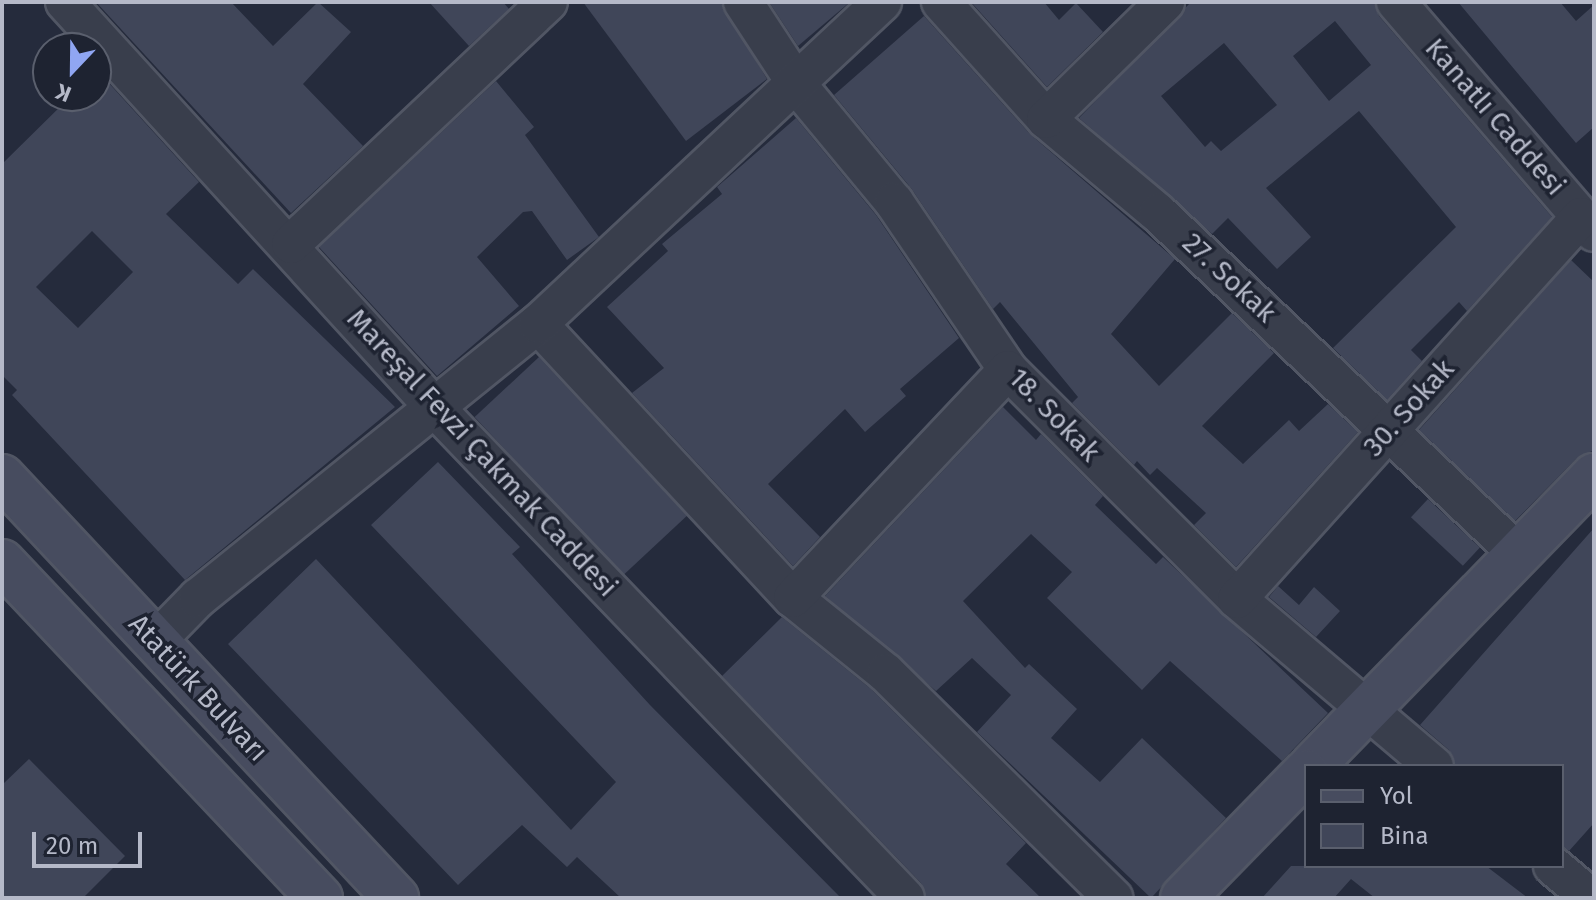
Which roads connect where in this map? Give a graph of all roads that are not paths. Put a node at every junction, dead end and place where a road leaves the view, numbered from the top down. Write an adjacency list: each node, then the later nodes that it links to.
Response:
1 (65, 2): 11 (street, Mareşal Fevzi Çakmak Caddesi)
2 (548, 2): 11 (street)
3 (743, 2): 8 (street, 18. Sokak)
4 (882, 2): 8 (street)
5 (941, 2): 9 (street, 27. Sokak)
6 (1165, 2): 9 (street)
7 (1396, 2): 10 (street, Kanatlı Caddesi)
8 (798, 86): 12 (street); 13 (street, 18. Sokak)
9 (1046, 119): 15 (street, 27. Sokak)
10 (1588, 225): 15 (street, 30. Sokak)
11 (291, 244): 14 (street, Mareşal Fevzi Çakmak Caddesi)
12 (538, 324): 14 (street); 20 (street)
13 (1008, 370): 20 (street); 21 (street, 18. Sokak)
14 (437, 410): 22 (street); 30 (street, Mareşal Fevzi Çakmak Caddesi)
15 (1390, 429): 18 (street, 27. Sokak); 21 (street, 30. Sokak)
16 (1594, 476): 18 (street)
17 (2, 477): 22 (street, Atatürk Bulvarı)
18 (1518, 554): 23 (street)
19 (2, 562): 28 (street, Atatürk Bulvarı)
20 (793, 598): 31 (street)
21 (1237, 599): 23 (street, 18. Sokak)
22 (155, 642): 29 (street, Atatürk Bulvarı)
23 (1367, 709): 24 (street); 25 (street, 18. Sokak)
24 (1314, 764)
25 (1432, 764)
26 (1304, 774): 32 (street)
27 (1555, 868): 33 (street)
28 (320, 898)
29 (396, 898)
30 (905, 898)
31 (1113, 898)
32 (1183, 898)
33 (1591, 898)

